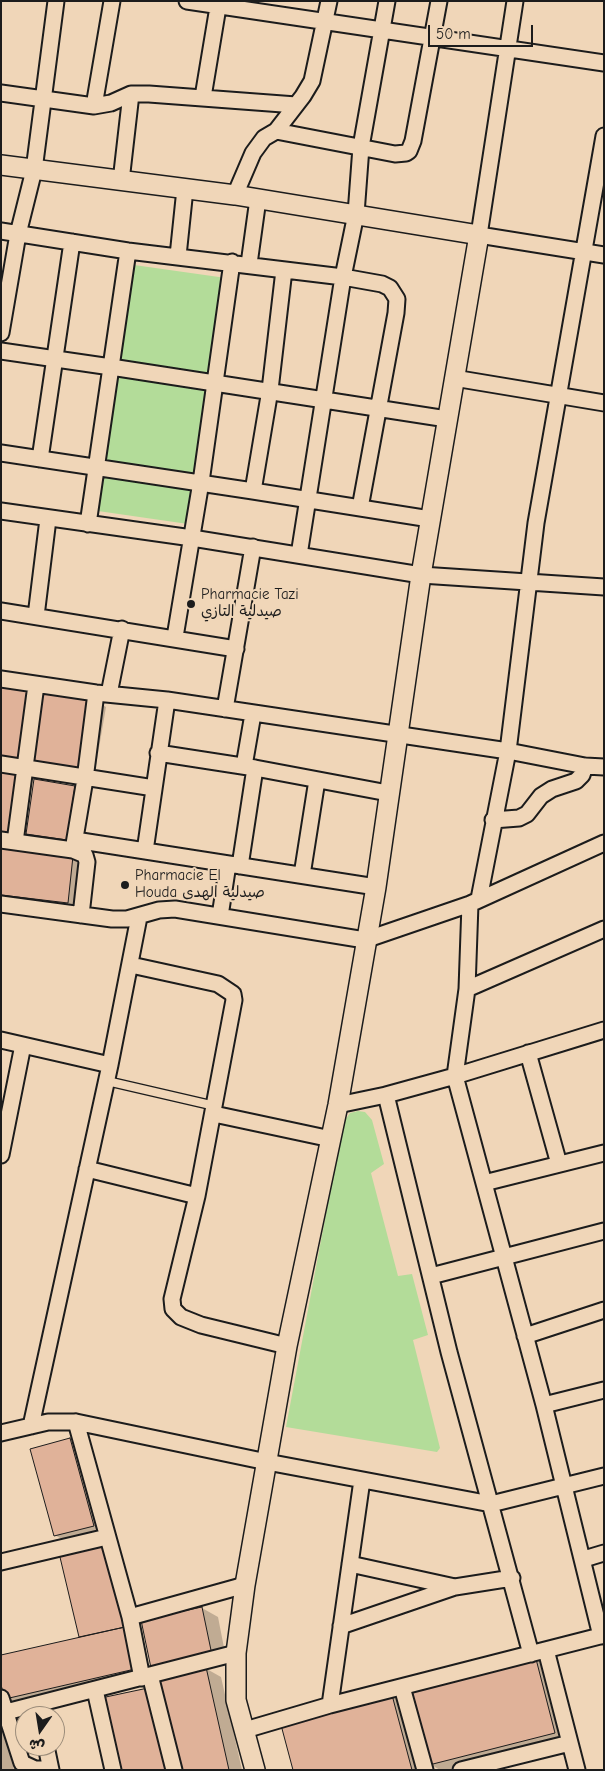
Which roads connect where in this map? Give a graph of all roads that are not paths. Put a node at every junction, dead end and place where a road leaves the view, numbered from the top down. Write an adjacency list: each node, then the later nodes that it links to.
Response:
1 (56, 1): 17 (street)
2 (112, 1): 19 (street)
3 (187, 1): 8 (street)
4 (329, 1): 9 (street)
5 (387, 1): 10 (street)
6 (439, 1): 11 (street)
7 (515, 1): 12 (street)
8 (219, 4): 9 (street); 16 (street)
9 (326, 23): 10 (street); 18 (street)
10 (382, 30): 11 (street); 22 (street)
11 (434, 38): 12 (street); 22 (street)
12 (508, 48): 13 (street); 32 (street)
13 (604, 63)
14 (1, 93): 17 (street)
15 (131, 94): 16 (street); 19 (street); 25 (street)
16 (203, 97): 18 (street)
17 (43, 98): 19 (street); 24 (street)
18 (296, 105): 20 (street)
19 (94, 106)
20 (276, 131): 22 (street); 27 (street)
21 (604, 136): 35 (street)
22 (361, 147): 29 (street)
23 (1, 165): 24 (street)
24 (34, 170): 25 (street); 31 (street)
25 (122, 181): 26 (street)
26 (185, 189): 27 (street); 37 (street)
27 (234, 195): 28 (street)
28 (258, 199): 29 (street); 39 (street)
29 (356, 214): 32 (street); 41 (street)
30 (1, 231): 31 (street)
31 (18, 234): 33 (street); 42 (street)
32 (478, 235): 35 (street); 46 (street)
33 (72, 242): 34 (street); 44 (street)
34 (128, 251): 37 (street); 45 (street)
35 (585, 252): 36 (street); 49 (street)
36 (604, 255)
37 (178, 256): 38 (street)
38 (232, 262): 39 (street); 47 (street)
39 (249, 264): 40 (street)
40 (284, 270): 41 (street); 48 (street)
41 (342, 278): 50 (street); 52 (street)
42 (1, 333)
43 (1, 351): 44 (street)
44 (55, 360): 45 (street); 55 (street)
45 (111, 367): 47 (street); 56 (street)
46 (454, 378): 49 (street); 53 (street)
47 (215, 382): 48 (street); 57 (street)
48 (270, 390): 50 (street); 58 (street)
49 (558, 396): 51 (street); 69 (street)
50 (324, 398): 52 (street); 59 (street)
51 (604, 403)
52 (377, 408): 53 (street); 60 (street)
53 (447, 419): 63 (street)
54 (1, 453): 55 (street)
55 (40, 459): 56 (street)
56 (98, 467): 57 (street); 64 (street)
57 (201, 482): 58 (street); 65 (street)
58 (253, 491): 59 (street)
59 (308, 500): 60 (street); 67 (street)
60 (360, 508): 63 (street)
61 (1, 511): 62 (street)
62 (48, 519): 64 (street); 72 (street)
63 (430, 520): 68 (street)
64 (88, 524): 65 (street)
65 (192, 538): 66 (street); 74 (street)
66 (253, 547): 67 (street); 75 (street)
67 (299, 555): 68 (street)
68 (421, 575): 69 (street); 82 (street)
69 (530, 584): 70 (street); 83 (street)
70 (604, 588)
71 (1, 611): 72 (street)
72 (36, 616): 73 (street)
73 (122, 629): 74 (street); 78 (street)
74 (175, 638): 75 (street)
75 (236, 649): 80 (street)
76 (1, 679): 77 (street)
77 (36, 685): 78 (street); 89 (street)
78 (103, 694): 79 (street); 90 (street)
79 (167, 700): 80 (street); 84 (street)
80 (224, 709): 81 (street)
81 (253, 714): 82 (street); 87 (street)
82 (398, 736): 83 (street); 93 (street)
83 (508, 751): 86 (street); 94 (street)
84 (158, 753): 87 (street); 92 (street)
85 (1, 764): 89 (street)
86 (585, 766): 88 (street); 94 (street)
87 (249, 767): 91 (street); 99 (street)
88 (604, 767)
89 (26, 768): 90 (street); 95 (street)
90 (85, 779): 92 (street); 97 (street)
91 (317, 780): 93 (street); 100 (street)
92 (154, 788): 98 (street)
93 (388, 793): 101 (street)
94 (494, 820): 102 (street)
95 (8, 841): 97 (street)
96 (604, 843): 102 (street)
97 (74, 845): 98 (street); 104 (street)
98 (145, 851): 99 (street)
99 (234, 865): 100 (street); 105 (street)
100 (302, 875): 101 (street)
101 (376, 887): 108 (street)
102 (475, 902): 108 (street); 110 (street)
103 (1, 904): 104 (street)
104 (81, 915): 106 (street)
105 (220, 916): 106 (street); 108 (street)
106 (139, 917): 109 (street)
107 (604, 929): 110 (street)
108 (365, 940): 119 (street)
109 (130, 966): 115 (street); 120 (street)
110 (467, 989): 116 (street)
111 (604, 1030): 114 (street)
112 (1, 1040): 113 (street)
113 (23, 1045): 115 (street); 121 (street)
114 (528, 1054): 116 (street); 125 (street)
115 (110, 1065): 117 (street)
116 (456, 1076): 118 (street); 127 (street)
117 (107, 1081): 120 (lane); 126 (street)
118 (386, 1095): 119 (street); 131 (street)
119 (338, 1105): 122 (street)
120 (214, 1110): 122 (street); 128 (street)
121 (4, 1134): 124 (street)
122 (331, 1139): 134 (street)
123 (604, 1153): 125 (street)
124 (1, 1155)
125 (559, 1164): 127 (street)
126 (86, 1169): 128 (street); 138 (street)
127 (484, 1183): 130 (street)
128 (197, 1196): 134 (street)
129 (604, 1231): 130 (street)
130 (504, 1257): 131 (street); 133 (street)
131 (431, 1276): 144 (street)
132 (604, 1310): 133 (street)
133 (525, 1336): 136 (street)
134 (286, 1346): 140 (street)
135 (604, 1390): 136 (street)
136 (544, 1405): 143 (street)
137 (76, 1422): 138 (street); 140 (street); 145 (street)
138 (31, 1426): 139 (street)
139 (1, 1433)
140 (268, 1462): 142 (street); 151 (street)
141 (604, 1476): 143 (street)
142 (362, 1480): 144 (street); 149 (street)
143 (564, 1487): 144 (street); 147 (street)
144 (492, 1504): 150 (street)
145 (107, 1537): 148 (street); 153 (street)
146 (604, 1553): 147 (street)
147 (584, 1559): 155 (street)
148 (1, 1562)
149 (350, 1564): 152 (street); 154 (street)
150 (512, 1578): 152 (street); 158 (street)
151 (246, 1585): 153 (street); 157 (street)
152 (455, 1587): 154 (street)
153 (130, 1617): 159 (street)
154 (341, 1626): 163 (street)
155 (602, 1635): 156 (street)
156 (546, 1650): 158 (street); 166 (street)
157 (236, 1654): 159 (street); 165 (street)
158 (531, 1654): 160 (street)
159 (146, 1676): 161 (street); 170 (street)
160 (402, 1687): 163 (street); 172 (street)
161 (95, 1690): 164 (street); 169 (street)
162 (4, 1705): 168 (street)
163 (330, 1705): 165 (street)
164 (49, 1706)
165 (245, 1730): 171 (street)
166 (570, 1742): 173 (street); 174 (street)
167 (48, 1756): 168 (street)
168 (51, 1769)
169 (113, 1770)
170 (174, 1770)
171 (255, 1770)
172 (425, 1770)
173 (461, 1770)
174 (577, 1770)

